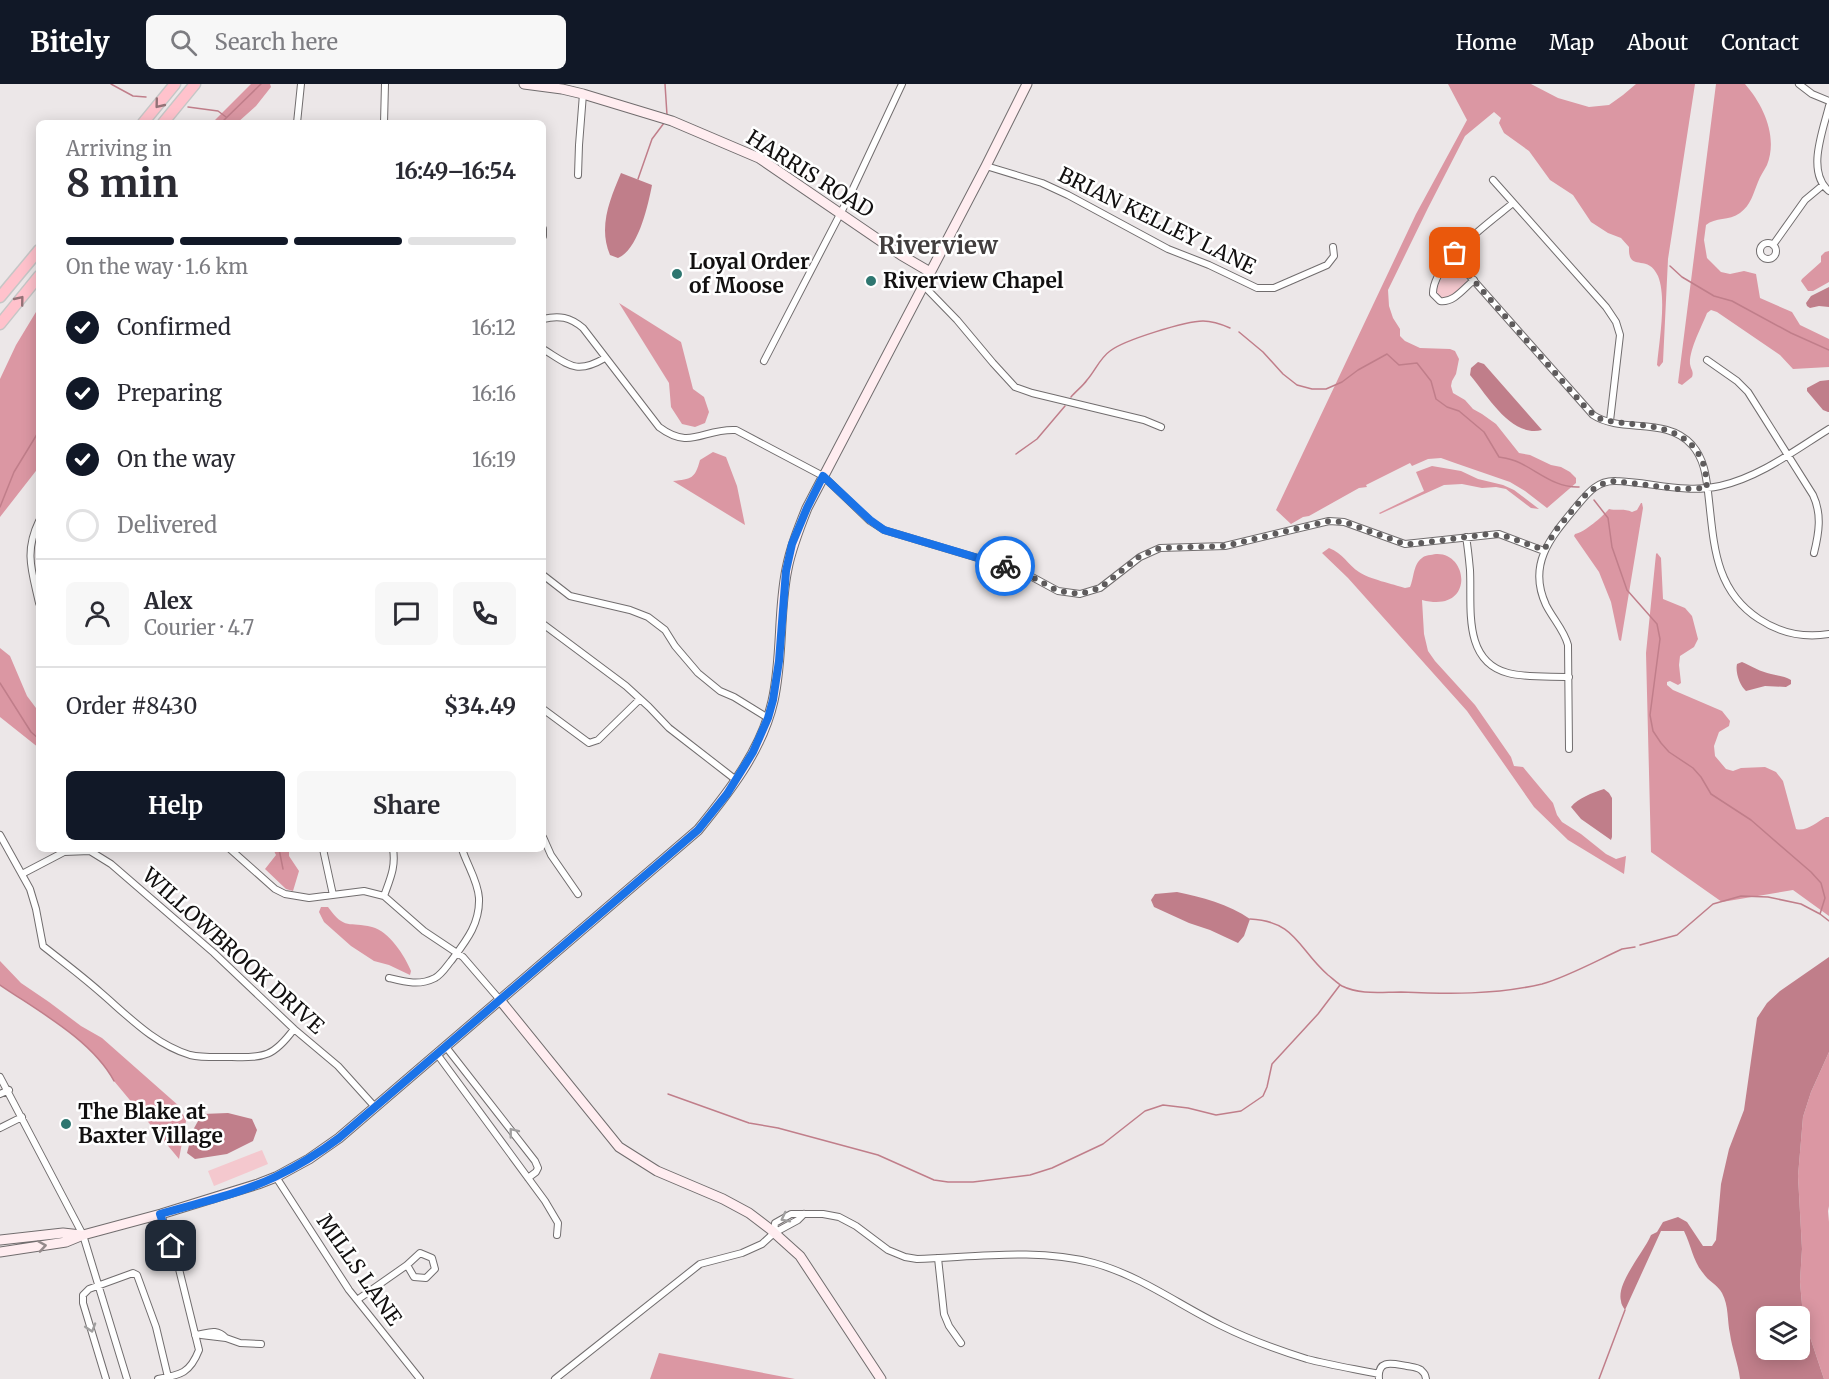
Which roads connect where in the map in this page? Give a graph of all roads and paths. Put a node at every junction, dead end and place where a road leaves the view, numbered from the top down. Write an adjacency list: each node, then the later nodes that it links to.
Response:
1 (175, 84): 12 (highway, one-way to 12)
2 (195, 84): 13 (highway)
3 (301, 84): 14 (street)
4 (385, 84): 15 (street)
5 (524, 84): 9 (main road, HARRIS ROAD)
6 (902, 84): 22 (street)
7 (1027, 84): 16 (main road)
8 (1799, 84): 10 (street)
9 (583, 94): 17 (street); 22 (main road, HARRIS ROAD)
10 (1829, 102)
11 (1829, 106): 19 (street)
12 (145, 120)
13 (165, 120)
14 (297, 120)
15 (384, 120)
16 (986, 166): 24 (street, BRIAN KELLEY LANE); 27 (main road)
17 (578, 175)
18 (1493, 180): 21 (street)
19 (1823, 185): 20 (street); 23 (street)
20 (1829, 191)
21 (1513, 203): 26 (street); 38 (street)
22 (841, 213): 27 (main road, HARRIS ROAD); 37 (street)
23 (1773, 245)
24 (1333, 247)
25 (36, 254): 31 (highway)
26 (1452, 256): 29 (street); 29 (street)
27 (930, 272): 30 (main road)
28 (36, 280): 33 (highway, one-way to 28)
29 (1473, 280): 38 (street)
30 (923, 285): 39 (street); 42 (main road)
31 (0, 297)
32 (546, 318): 35 (street)
33 (0, 324)
34 (546, 351): 35 (street)
35 (605, 358): 42 (street)
36 (1707, 360): 41 (street)
37 (764, 361)
38 (1610, 421): 43 (street)
39 (1161, 427)
40 (1829, 429): 41 (street)
41 (1789, 454): 43 (street); 47 (street)
42 (823, 476): 45 (street); 55 (main road)
43 (1707, 488): 46 (street); 51 (street)
44 (36, 528): 49 (street)
45 (1466, 537): 46 (street); 52 (street)
46 (1544, 550): 52 (street)
47 (1814, 553)
48 (546, 577): 55 (street)
49 (36, 589)
50 (546, 626): 53 (street)
51 (1829, 634)
52 (1569, 676): 56 (street)
53 (640, 699): 54 (street); 57 (street)
54 (546, 711)
55 (768, 718): 57 (main road)
56 (1569, 749)
57 (736, 780): 72 (main road)
58 (0, 835): 66 (street)
59 (546, 844): 67 (street)
60 (64, 852): 66 (street, WILLOWBROOK DRIVE)
61 (92, 852): 73 (street, WILLOWBROOK DRIVE)
62 (233, 852): 68 (street)
63 (323, 852): 68 (street)
64 (393, 852): 69 (street)
65 (463, 852): 70 (street)
66 (22, 874): 73 (street)
67 (578, 894)
68 (333, 895): 69 (street)
69 (384, 896): 70 (street)
70 (457, 953): 71 (street); 72 (street)
71 (390, 978)
72 (500, 1000): 74 (main road); 85 (main road)
73 (294, 1029): 79 (street, WILLOWBROOK DRIVE)
74 (446, 1047): 75 (main road); 83 (street, one-way to 74)
75 (437, 1054): 79 (main road); 83 (street)
76 (0, 1077): 77 (street)
77 (9, 1090): 78 (street); 80 (street)
78 (0, 1094)
79 (372, 1109): 82 (main road)
80 (22, 1117): 81 (street); 86 (street)
81 (0, 1128)
82 (276, 1177): 84 (main road); 93 (street, MILLS LANE)
83 (528, 1178): 87 (street)
84 (160, 1214): 86 (main road); 94 (street)
85 (774, 1233): 90 (street); 103 (street); 104 (main road)
86 (83, 1235): 88 (main road); 89 (main road, one-way to 86); 92 (street)
87 (557, 1235)
88 (0, 1240)
89 (0, 1252)
90 (938, 1258): 95 (street); 97 (street)
91 (407, 1264): 91 (street); 93 (street)
92 (98, 1286): 98 (street); 99 (street, one-way to 99); 100 (street)
93 (357, 1300): 102 (street, MILLS LANE)
94 (198, 1335): 96 (street); 98 (street)
95 (962, 1343)
96 (261, 1344)
97 (1379, 1376): 105 (street)
98 (168, 1377): 101 (street)
99 (106, 1379)
100 (127, 1379)
101 (158, 1379)
102 (420, 1379)
103 (555, 1379)
104 (881, 1379)
105 (1426, 1379)

